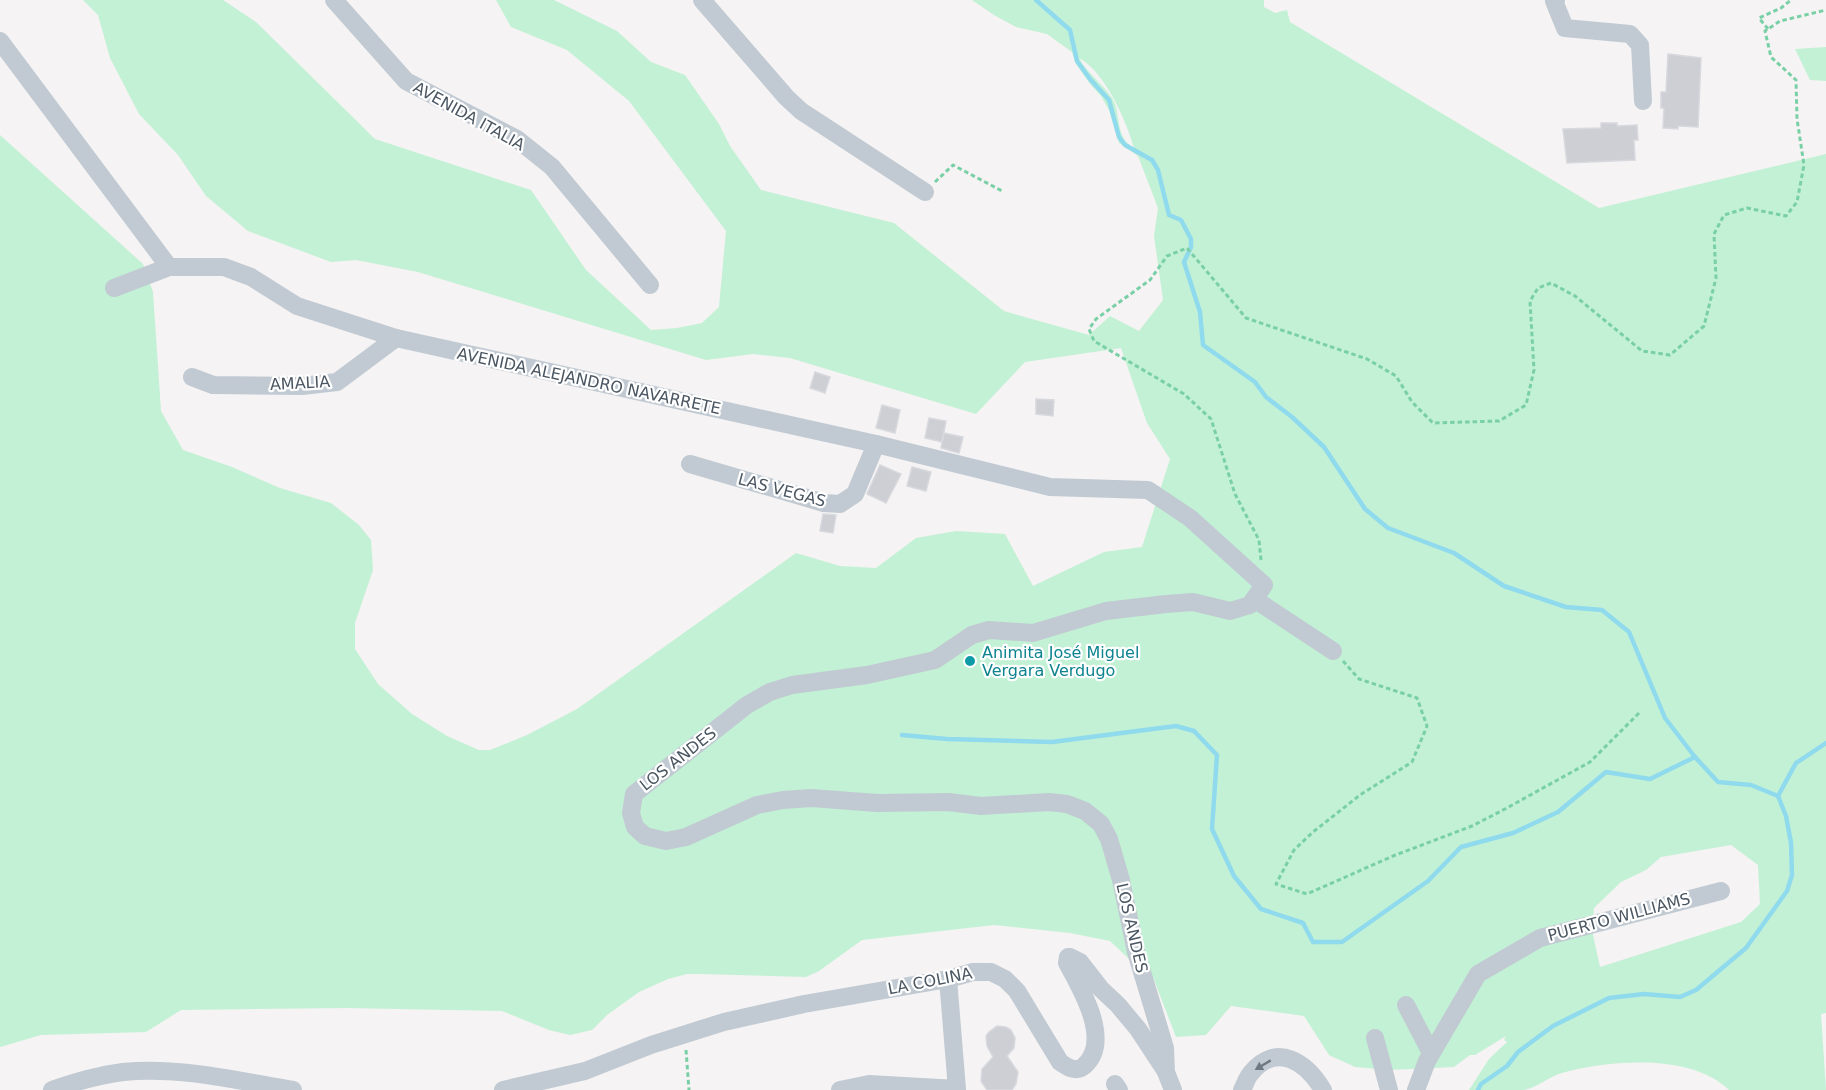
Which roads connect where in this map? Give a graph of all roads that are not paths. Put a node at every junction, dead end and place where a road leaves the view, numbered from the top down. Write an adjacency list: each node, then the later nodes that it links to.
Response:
1 (334, 0): 8 (street, AVENIDA ITALIA)
2 (702, 0): 6 (street)
3 (1555, 1): 5 (street)
4 (0, 41): 7 (street)
5 (1643, 101)
6 (925, 192)
7 (169, 267): 9 (street); 10 (street, AVENIDA ALEJANDRO NAVARRETE)
8 (650, 285)
9 (114, 288)
10 (396, 338): 11 (street, AMALIA); 12 (street, AVENIDA ALEJANDRO NAVARRETE)
11 (192, 377)
12 (876, 444): 13 (street, LAS VEGAS); 14 (street, AVENIDA ALEJANDRO NAVARRETE)
13 (690, 464)
14 (1259, 592): 15 (street, AVENIDA ALEJANDRO NAVARRETE); 22 (street, LOS ANDES)
15 (1333, 651)
16 (1721, 891): 20 (street, PUERTO WILLIAMS)
17 (948, 980): 21 (street, LA COLINA); 22 (street, LA COLINA); 23 (street)
18 (1406, 1005): 20 (street)
19 (1375, 1038): 32 (street)
20 (1431, 1053): 33 (street, PUERTO WILLIAMS)
21 (585, 1071): 26 (street, LA COLINA); 27 (street)
22 (1166, 1072): 29 (street, LOS ANDES)
23 (957, 1089): 28 (street)
24 (52, 1090): 25 (street)
25 (293, 1090)
26 (503, 1090)
27 (564, 1090)
28 (840, 1090)
29 (1173, 1090)
30 (1242, 1090): 31 (street, one-way to 30)
31 (1323, 1090)
32 (1389, 1090)
33 (1416, 1090)

